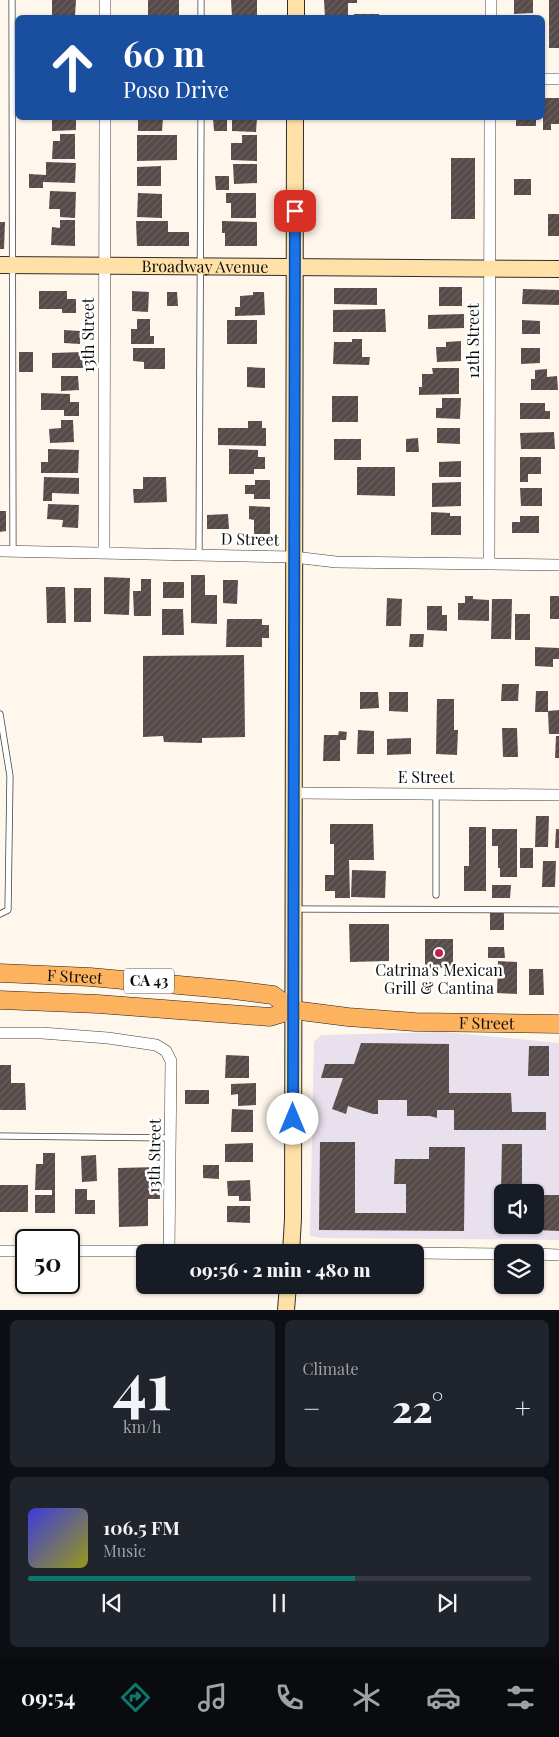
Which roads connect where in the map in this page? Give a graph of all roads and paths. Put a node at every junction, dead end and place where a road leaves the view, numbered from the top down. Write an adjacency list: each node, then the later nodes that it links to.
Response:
1 (12, 0): 16 (lane)
2 (105, 0): 6 (street)
3 (201, 0): 7 (lane)
4 (296, 0): 8 (main road)
5 (491, 0): 9 (street)
6 (105, 15)
7 (201, 15)
8 (296, 15)
9 (491, 15)
10 (545, 79): 11 (street)
11 (559, 79)
12 (105, 120): 17 (street, 13th Street)
13 (201, 120): 18 (lane)
14 (295, 120): 19 (main road)
15 (490, 120): 20 (street, 12th Street)
16 (6, 265): 17 (main road, Broadway Avenue); 23 (lane)
17 (105, 266): 18 (main road, Broadway Avenue); 24 (street, 13th Street)
18 (200, 266): 19 (main road, Broadway Avenue); 25 (lane)
19 (295, 267): 20 (main road, Broadway Avenue); 26 (main road)
20 (490, 269): 21 (main road, Broadway Avenue); 27 (street, 12th Street)
21 (559, 269)
22 (0, 551): 23 (street, D Street)
23 (13, 552): 24 (street, D Street)
24 (104, 552): 25 (street, D Street)
25 (198, 554): 26 (street, D Street)
26 (294, 557): 27 (street, D Street); 30 (main road)
27 (489, 564): 28 (street, D Street)
28 (559, 565)
29 (0, 714): 36 (lane)
30 (294, 793): 31 (street, E Street); 34 (main road)
31 (436, 794): 32 (street, E Street); 33 (lane)
32 (559, 795)
33 (436, 895)
34 (294, 909): 35 (lane); 39 (main road)
35 (559, 910)
36 (0, 914)
37 (0, 972): 39 (main road, F Street / CA 43)
38 (0, 1000): 39 (main road, F Street / CA 43)
39 (294, 1010): 40 (main road, F Street / CA 43); 45 (main road)
40 (559, 1024)
41 (0, 1032): 43 (street, 13th Street)
42 (0, 1136): 43 (lane)
43 (170, 1138): 44 (street, 13th Street)
44 (169, 1244)
45 (291, 1244)
46 (0, 1251): 47 (street)
47 (15, 1251)
48 (80, 1251): 49 (street)
49 (136, 1252)
50 (424, 1254): 51 (street)
51 (494, 1254)
52 (544, 1254): 53 (street)
53 (559, 1255)
54 (287, 1294): 55 (main road)
55 (286, 1310)

